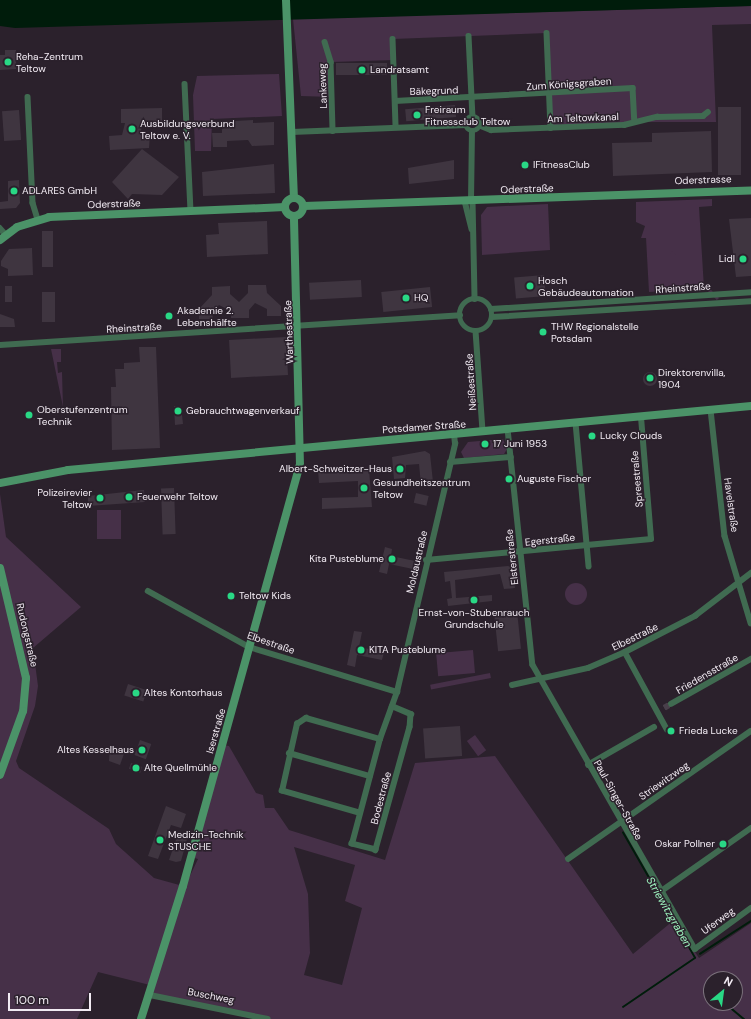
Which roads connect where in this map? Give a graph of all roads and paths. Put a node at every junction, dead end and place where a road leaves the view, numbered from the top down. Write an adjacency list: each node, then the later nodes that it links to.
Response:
1 (286, 0): 19 (street)
2 (547, 33): 7 (street)
3 (469, 36): 9 (street)
4 (393, 39): 10 (street, Bäkegrund)
5 (325, 42): 18 (street, Lankeweg)
6 (185, 84): 26 (street)
7 (550, 95): 9 (street, Zum Königsgraben); 13 (street, Zum Königsgraben); 17 (street)
8 (28, 97): 28 (street)
9 (473, 98): 10 (street, Bäkegrund); 12 (street)
10 (395, 101): 16 (street, Bäkegrund)
11 (708, 112): 13 (street, Am Teltowkanal)
12 (474, 117): 14 (street); 15 (street)
13 (635, 122): 17 (street, Am Teltowkanal)
14 (466, 125): 16 (street); 20 (street)
15 (481, 126): 17 (street, Am Teltowkanal); 20 (street)
16 (396, 127): 18 (street)
17 (551, 128)
18 (333, 130): 19 (street)
19 (292, 132): 22 (street)
20 (472, 132): 23 (street)
21 (751, 190): 23 (street, Oderstraße)
22 (294, 197): 24 (street); 25 (street)
23 (470, 201): 24 (street, Oderstraße); 32 (street)
24 (304, 206): 27 (street)
25 (284, 207): 26 (street, Oderstraße); 27 (street)
26 (191, 211): 28 (street, Oderstraße)
27 (294, 216): 42 (street, Warthestraße)
28 (38, 219): 29 (street, Oderstraße)
29 (2, 234)
30 (751, 292): 31 (street, Rheinstraße)
31 (726, 294): 33 (street, Rheinstraße); 35 (street, Rheinstraße)
32 (475, 299): 38 (street); 40 (street)
33 (642, 299): 36 (street, Rheinstraße); 37 (street, Rheinstraße)
34 (751, 301): 35 (street, Rheinstraße)
35 (726, 303): 37 (street, Rheinstraße)
36 (559, 304): 38 (street, Rheinstraße); 39 (street)
37 (643, 308): 39 (street, Rheinstraße)
38 (491, 309): 41 (street)
39 (560, 313): 41 (street, Rheinstraße)
40 (460, 315): 42 (street, Rheinstraße); 43 (street)
41 (492, 317): 43 (street)
42 (299, 326): 44 (street, Rheinstraße); 52 (street, Warthestraße)
43 (476, 331): 50 (street, Neißestraße)
44 (0, 345)
45 (751, 406): 46 (street, Potsdamer Straße)
46 (711, 410): 47 (street, Potsdamer Straße); 65 (street, Havelstraße)
47 (641, 417): 48 (street, Potsdamer Straße); 58 (street, Spreestraße)
48 (576, 423): 49 (street, Potsdamer Straße); 59 (street)
49 (508, 429): 50 (street, Potsdamer Straße); 53 (street, Elsterstraße)
50 (483, 432): 51 (street, Potsdamer Straße)
51 (454, 435): 52 (street, Potsdamer Straße); 54 (street, Moldaustraße)
52 (302, 448): 55 (street, Potsdamer Straße); 68 (street, Iserstraße)
53 (511, 457): 54 (street); 60 (street, Elsterstraße)
54 (450, 462): 61 (street, Moldaustraße)
55 (99, 468): 56 (street, Potsdamer Straße); 57 (street, Potsdamer Straße)
56 (0, 483)
57 (0, 488)
58 (652, 540): 59 (street, Egerstraße)
59 (587, 545): 60 (street, Egerstraße); 62 (street)
60 (520, 552): 61 (street, Egerstraße); 71 (street, Elsterstraße)
61 (426, 560): 73 (street, Moldaustraße)
62 (589, 566)
63 (0, 568): 84 (street, Rudongstraße)
64 (751, 573): 65 (street, Elbestraße)
65 (741, 582): 67 (street, Havelstraße); 69 (street, Elbestraße)
66 (148, 591): 68 (street, Elbestraße)
67 (751, 624)
68 (249, 647): 73 (street, Elbestraße); 93 (street, Iserstraße)
69 (625, 652): 71 (street, Elbestraße); 77 (street)
70 (751, 659): 74 (street, Friedensstraße)
71 (541, 680): 72 (street, Elbestraße); 83 (street, Paul-Singer-Straße)
72 (512, 685)
73 (397, 692): 75 (street, Bodestraße)
74 (671, 704)
75 (392, 706): 81 (street, Bodestraße); 86 (street, Bodestraße)
76 (664, 708): 77 (street)
77 (658, 712): 79 (street)
78 (654, 727): 83 (street)
79 (667, 729)
80 (751, 731): 87 (street, Striewitzweg)
81 (380, 738): 82 (street, Bodestraße); 85 (street, Bodestraße)
82 (289, 753): 85 (street, Bodestraße); 86 (street, Bodestraße)
83 (588, 766): 87 (street, Paul-Singer-Straße)
84 (0, 775)
85 (370, 776): 86 (street, Bodestraße)
86 (359, 813)
87 (620, 822): 89 (street, Striewitzweg); 90 (street, Paul-Singer-Straße)
88 (751, 828): 90 (street)
89 (568, 859)
90 (660, 892): 92 (street, Paul-Singer-Straße)
91 (751, 908): 92 (street, Uferweg)
92 (695, 949)
93 (150, 995): 94 (street, Iserstraße); 95 (street, Buschweg)
94 (141, 1019)
95 (268, 1019)

